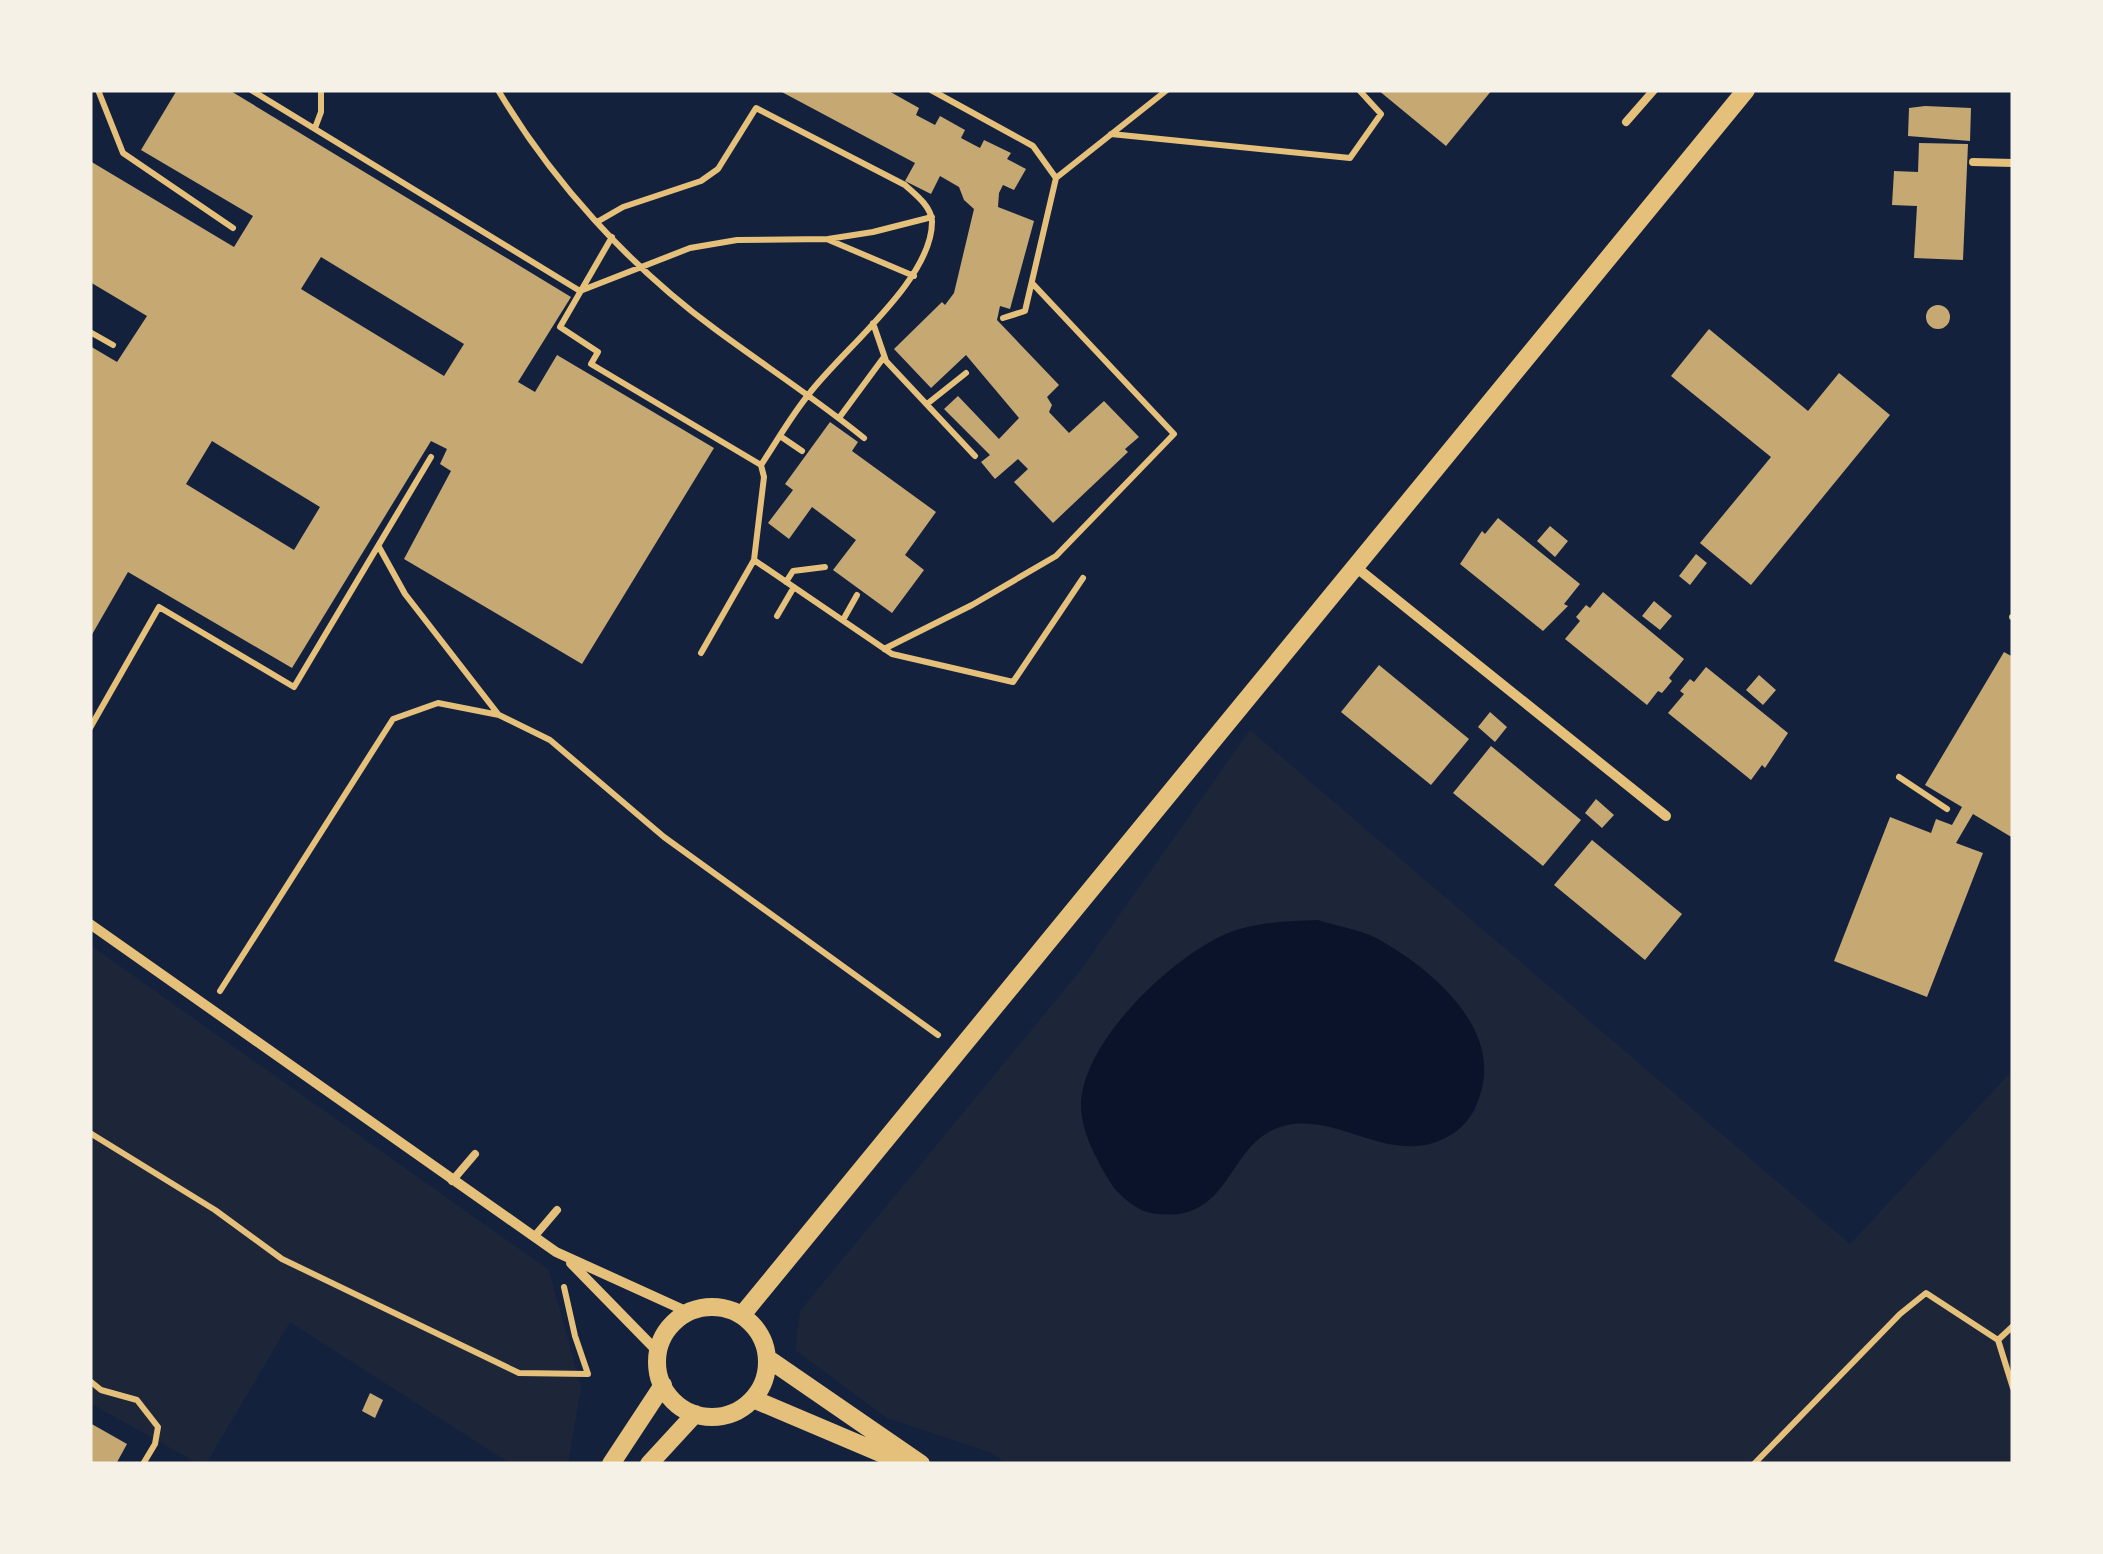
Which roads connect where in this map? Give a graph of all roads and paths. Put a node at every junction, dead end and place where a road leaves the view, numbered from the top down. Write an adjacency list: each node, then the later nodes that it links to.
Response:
1 (98, 90): 18 (path)
2 (251, 90): 11 (path)
3 (321, 90): 11 (path)
4 (498, 90): 17 (path)
5 (931, 90): 15 (path)
6 (1167, 90): 12 (path)
7 (1359, 90): 12 (path)
8 (1654, 90): 10 (lane)
9 (1745, 90): 43 (street)
10 (1626, 122)
11 (314, 128): 24 (path)
12 (1111, 134): 15 (path)
13 (1973, 162): 14 (lane)
14 (2013, 163)
15 (1056, 178): 23 (path)
16 (932, 217): 17 (path); 20 (path); 22 (path)
17 (597, 222): 19 (path)
18 (233, 228)
19 (612, 237): 21 (path); 24 (path)
20 (828, 240): 21 (path); 22 (path)
21 (641, 266): 24 (path); 31 (path)
22 (914, 276): 26 (path)
23 (1032, 283): 25 (path); 50 (path)
24 (580, 291): 39 (path)
25 (1003, 318)
26 (873, 322): 29 (path); 31 (path)
27 (90, 332): 28 (path)
28 (113, 345)
29 (884, 356): 32 (path); 33 (path)
30 (966, 372): 32 (path)
31 (809, 394): 33 (path); 34 (path)
32 (927, 404): 37 (path)
33 (839, 418): 35 (path)
34 (780, 436): 36 (path); 39 (path)
35 (864, 438)
36 (802, 451)
37 (975, 456)
38 (431, 457): 40 (path)
39 (761, 465): 41 (path)
40 (379, 547): 52 (path); 53 (path)
41 (754, 560): 45 (path); 51 (path)
42 (826, 568): 45 (path)
43 (1357, 568): 56 (street); 59 (street)
44 (1083, 578): 50 (path)
45 (786, 582): 46 (path)
46 (794, 587): 48 (path); 49 (path)
47 (857, 595): 49 (path)
48 (777, 616)
49 (843, 620): 50 (path)
50 (884, 649)
51 (701, 653)
52 (499, 715): 58 (path); 59 (path)
53 (90, 728)
54 (1898, 776): 55 (path)
55 (1947, 809)
56 (1666, 816)
57 (90, 924): 58 (street)
58 (209, 1009): 62 (street)
59 (960, 1050): 67 (street)
60 (90, 1133): 65 (path)
61 (475, 1154): 62 (lane)
62 (452, 1181): 64 (street)
63 (557, 1210): 64 (lane)
64 (534, 1237): 65 (street)
65 (560, 1254): 66 (street); 70 (street)
66 (688, 1312): 67 (street); 70 (street)
67 (742, 1316): 71 (street)
68 (2013, 1326): 69 (path)
69 (1998, 1340): 74 (path); 82 (path)
70 (658, 1352): 73 (street)
71 (768, 1358): 75 (street); 81 (street)
72 (90, 1381): 77 (path)
73 (663, 1385): 76 (street); 78 (street)
74 (2013, 1388)
75 (753, 1399): 76 (street); 80 (street)
76 (695, 1414): 79 (street)
77 (143, 1464)
78 (611, 1464)
79 (649, 1464)
80 (908, 1464)
81 (921, 1464)
82 (1754, 1464)

